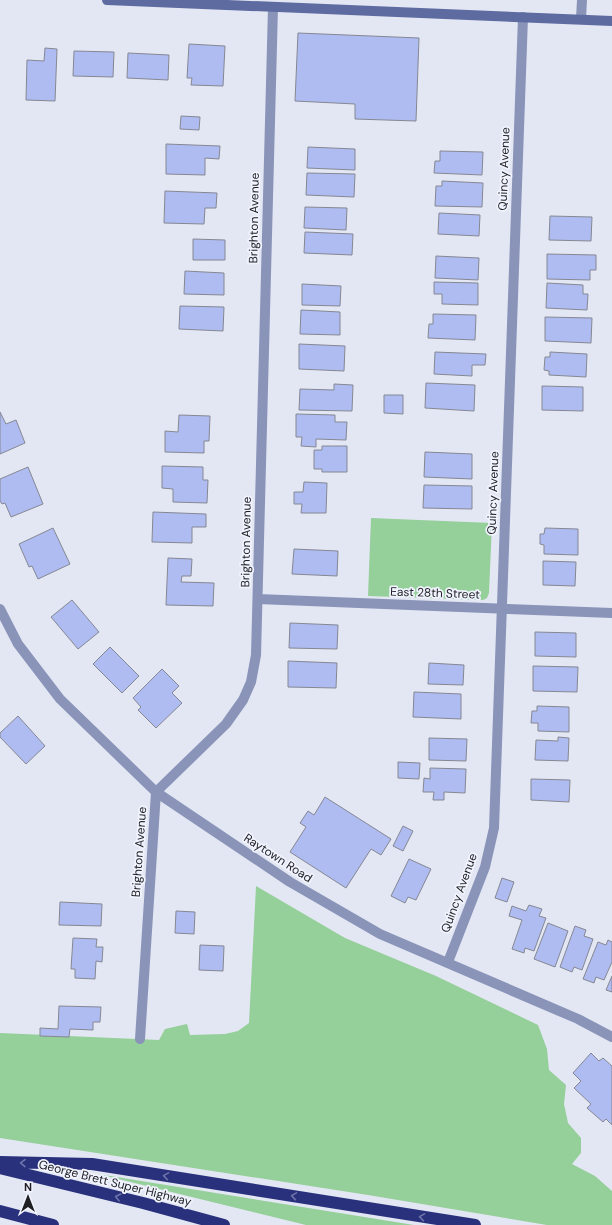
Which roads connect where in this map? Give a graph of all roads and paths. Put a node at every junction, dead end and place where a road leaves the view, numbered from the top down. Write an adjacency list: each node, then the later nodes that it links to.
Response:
1 (107, 0): 4 (main road)
2 (582, 0): 6 (street)
3 (296, 4): 4 (main road); 5 (main road)
4 (273, 7): 8 (street, Brighton Avenue)
5 (522, 17): 6 (main road); 10 (street, Quincy Avenue)
6 (581, 19): 7 (main road)
7 (612, 21)
8 (258, 599): 10 (street, East 28th Street); 12 (street, Brighton Avenue)
9 (0, 609): 12 (street, Raytown Road)
10 (502, 609): 11 (street, East 28th Street); 13 (street, Quincy Avenue)
11 (612, 613)
12 (156, 792): 13 (street, Raytown Road); 15 (street, Brighton Avenue)
13 (448, 962): 14 (street, Raytown Road)
14 (612, 1037)
15 (140, 1039)
16 (0, 1162): 21 (highway, one-way to 16)
17 (0, 1168): 20 (highway, George Brett Super Highway, one-way to 17)
18 (0, 1210): 19 (highway)
19 (53, 1225)
20 (224, 1225)
21 (475, 1225)

